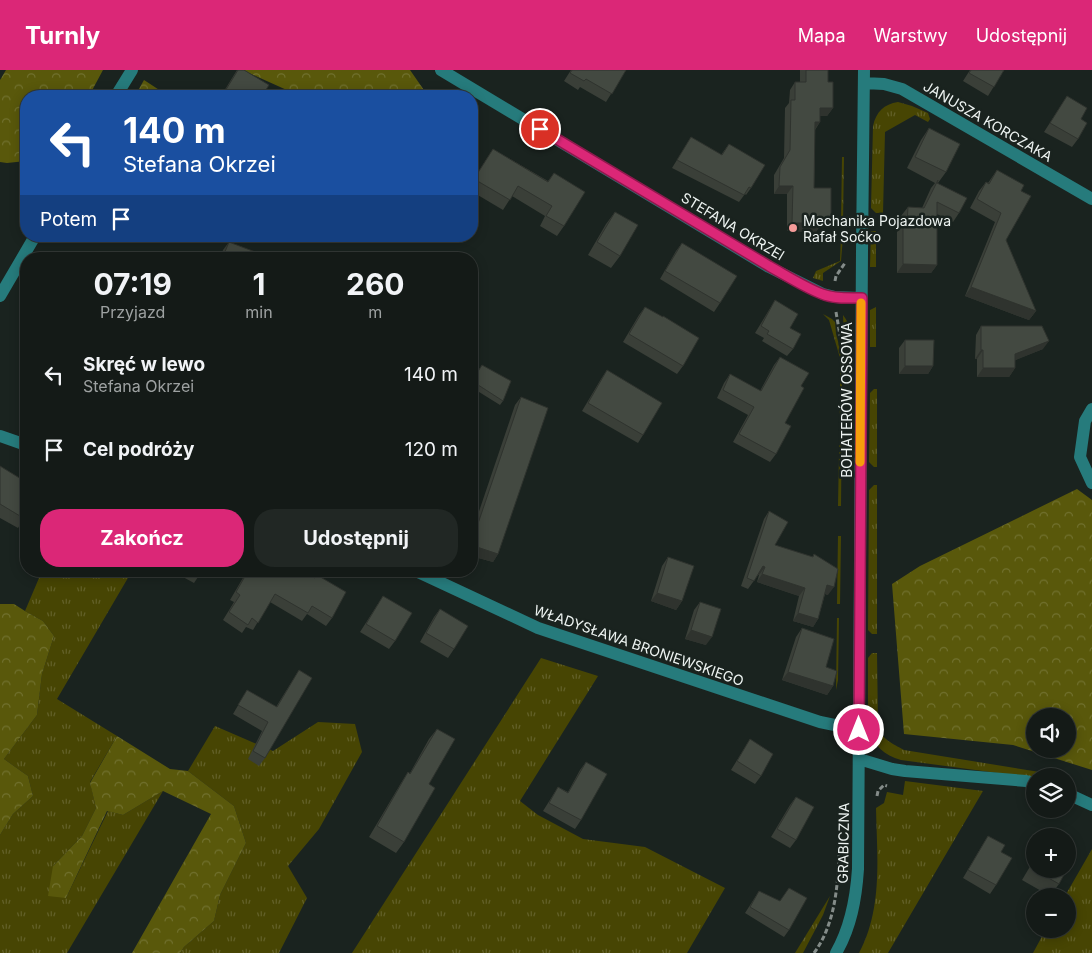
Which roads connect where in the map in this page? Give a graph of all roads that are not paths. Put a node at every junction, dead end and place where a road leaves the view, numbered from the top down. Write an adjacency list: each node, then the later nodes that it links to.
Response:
1 (132, 70): 4 (street)
2 (441, 70): 5 (street, STEFANA OKRZEI)
3 (864, 76): 7 (street, JANUSZA KORCZAKA); 10 (street, BOHATERÓW OSSOWA)
4 (120, 90)
5 (474, 90)
6 (478, 92): 10 (street, STEFANA OKRZEI)
7 (1092, 199)
8 (20, 262): 9 (street)
9 (0, 296)
10 (862, 298): 16 (street, BOHATERÓW OSSOWA)
11 (1092, 409): 14 (street)
12 (0, 436): 13 (street)
13 (20, 443)
14 (1092, 483)
15 (429, 577): 16 (street, WŁADYSŁAWA BRONIEWSKIEGO)
16 (859, 730): 17 (street, GRABICZNA)
17 (859, 759): 18 (street); 21 (street, GRABICZNA)
18 (1026, 781)
19 (1076, 798): 20 (street)
20 (1092, 805)
21 (836, 953)

